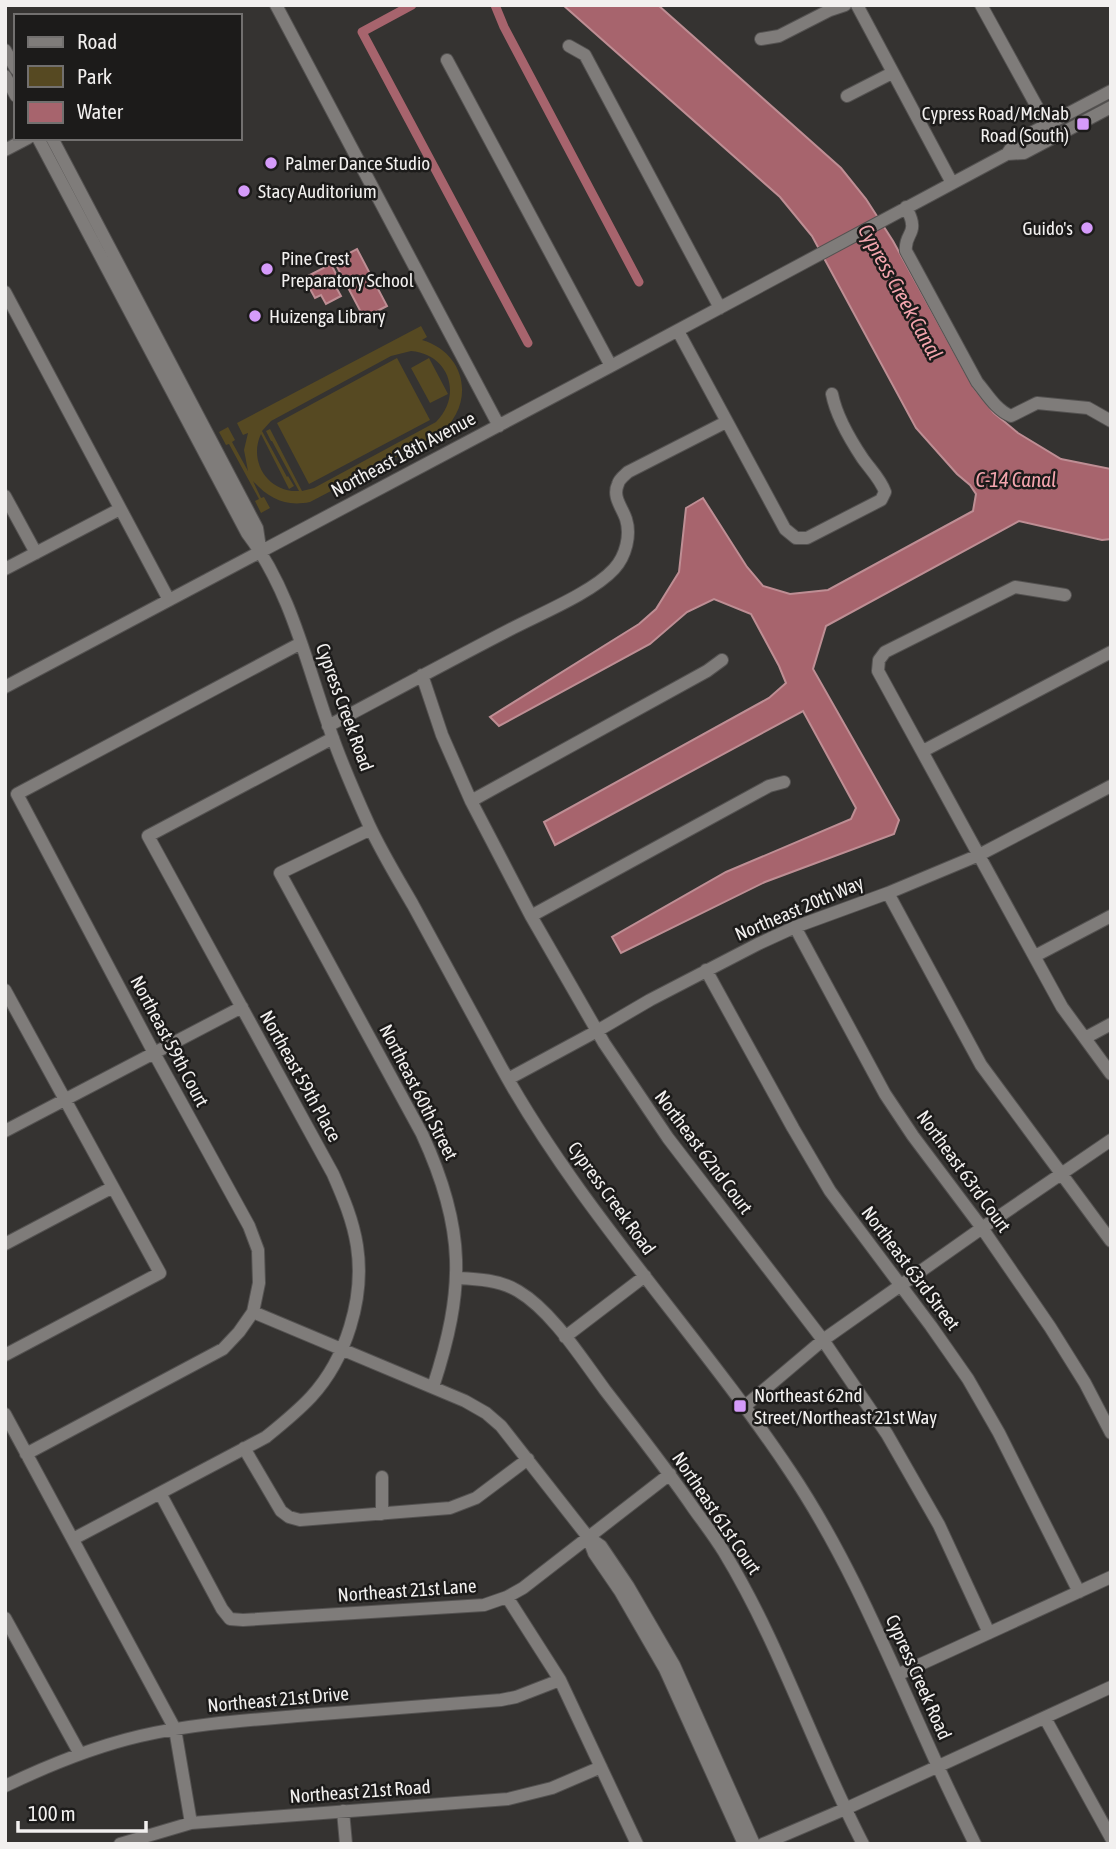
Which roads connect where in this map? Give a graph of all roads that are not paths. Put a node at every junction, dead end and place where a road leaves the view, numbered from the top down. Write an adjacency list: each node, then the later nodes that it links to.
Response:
1 (845, 5): 5 (street)
2 (856, 5): 10 (street)
3 (981, 5): 16 (street)
4 (278, 6): 31 (street)
5 (761, 39)
6 (569, 46): 25 (street)
7 (5, 50): 9 (street)
8 (447, 60): 27 (street)
9 (14, 66)
10 (892, 73): 14 (street); 22 (street)
11 (5, 76): 13 (street)
12 (1111, 91): 16 (street)
13 (14, 92)
14 (847, 96)
15 (1111, 107): 21 (street)
16 (1047, 125): 21 (street)
17 (24, 140): 20 (street)
18 (39, 140): 34 (street, Cypress Creek Road)
19 (53, 140): 34 (street, Cypress Creek Road)
20 (5, 150)
21 (1007, 153): 22 (street, Northeast 18th Avenue)
22 (952, 183): 23 (street, Northeast 18th Avenue)
23 (906, 207): 25 (street, Northeast 18th Avenue); 29 (street)
24 (5, 292): 33 (street)
25 (720, 308): 26 (street, Northeast 18th Avenue)
26 (678, 331): 27 (street, Northeast 18th Avenue); 30 (street)
27 (611, 366): 31 (street, Northeast 18th Avenue)
28 (832, 394): 30 (street)
29 (1111, 421)
30 (726, 422): 42 (street)
31 (499, 426): 34 (street, Northeast 18th Avenue)
32 (5, 496): 35 (street)
33 (120, 509): 35 (street); 38 (street)
34 (261, 551): 38 (street, Northeast 18th Avenue); 39 (street, Cypress Creek Road)
35 (36, 554): 36 (street)
36 (5, 569)
37 (1065, 595): 45 (street)
38 (169, 600): 43 (street, Northeast 18th Avenue)
39 (302, 643): 44 (street, Cypress Creek Road); 64 (street, Northeast 59th Court)
40 (1111, 652): 45 (street)
41 (722, 660): 48 (street)
42 (422, 675): 44 (street); 48 (street, Northeast 62nd Court)
43 (5, 687)
44 (331, 732): 49 (street, Cypress Creek Road); 58 (street, Northeast 59th Place)
45 (923, 751): 50 (street)
46 (784, 782): 52 (street)
47 (1111, 786): 50 (street, Northeast 20th Way)
48 (471, 801): 52 (street, Northeast 62nd Court)
49 (371, 829): 66 (street, Cypress Creek Road); 76 (street, Northeast 60th Street)
50 (979, 855): 51 (street, Northeast 20th Way); 55 (street)
51 (888, 893): 54 (street, Northeast 20th Way); 70 (street)
52 (531, 916): 62 (street, Northeast 62nd Court)
53 (1111, 916): 55 (street)
54 (795, 927): 56 (street, Northeast 20th Way); 72 (street, Northeast 63rd Court)
55 (1035, 957): 63 (street)
56 (706, 970): 62 (street, Northeast 20th Way); 77 (street, Northeast 63rd Street)
57 (5, 990): 59 (street)
58 (242, 1007): 64 (street); 81 (street, Northeast 59th Place)
59 (19, 1016): 60 (street); 67 (street)
60 (5, 1023)
61 (1111, 1024): 63 (street)
62 (597, 1031): 66 (street, Northeast 20th Way); 80 (street, Northeast 62nd Court)
63 (1084, 1038): 65 (street)
64 (154, 1054): 67 (street); 78 (street, Northeast 59th Court)
65 (1111, 1074)
66 (508, 1079): 75 (street, Cypress Creek Road)
67 (65, 1100): 68 (street); 71 (street)
68 (5, 1131)
69 (1111, 1140): 70 (street)
70 (1061, 1174): 72 (street); 73 (street)
71 (113, 1187): 74 (street); 82 (street)
72 (982, 1228): 77 (street); 86 (street, Northeast 63rd Court)
73 (1111, 1241)
74 (5, 1244)
75 (645, 1276): 79 (street); 84 (street, Cypress Creek Road)
76 (457, 1278): 79 (street, Northeast 61st Court); 83 (street, Northeast 60th Street)
77 (900, 1285): 80 (street); 97 (street, Northeast 63rd Street)
78 (253, 1312): 81 (street); 88 (street)
79 (565, 1337): 90 (street, Northeast 61st Court)
80 (823, 1340): 84 (street); 100 (street, Northeast 62nd Court)
81 (342, 1350): 83 (street); 87 (street, Northeast 59th Place)
82 (5, 1355)
83 (433, 1387): 89 (street)
84 (745, 1406): 101 (street, Cypress Creek Road)
85 (5, 1414): 88 (street)
86 (1111, 1433)
87 (244, 1448): 92 (street, Northeast 59th Place); 93 (street)
88 (26, 1454): 95 (street)
89 (528, 1459): 93 (street); 94 (street)
90 (670, 1474): 94 (street, Northeast 21st Lane); 111 (street, Northeast 61st Court)
91 (383, 1477): 93 (street)
92 (160, 1493): 95 (street, Northeast 59th Place); 98 (street, Northeast 21st Lane)
93 (382, 1514)
94 (588, 1537): 98 (street, Northeast 21st Lane); 103 (street)
95 (73, 1539): 106 (street)
96 (1111, 1577): 97 (street)
97 (1079, 1592): 100 (street)
98 (507, 1597): 102 (street)
99 (5, 1619): 107 (street)
100 (989, 1633): 101 (street)
101 (897, 1675): 108 (street, Cypress Creek Road)
102 (560, 1680): 106 (street, Northeast 21st Drive); 109 (street)
103 (677, 1683): 118 (street); 119 (street)
104 (1111, 1687): 105 (street)
105 (1045, 1718): 108 (street); 114 (street)
106 (175, 1729): 107 (street, Northeast 21st Drive); 113 (street)
107 (79, 1754): 110 (street, Northeast 21st Drive)
108 (937, 1765): 111 (street); 122 (street, Cypress Creek Road)
109 (601, 1767): 112 (street, Northeast 21st Road); 117 (street)
110 (5, 1786)
111 (845, 1809): 120 (street); 121 (street, Northeast 61st Court)
112 (343, 1811): 113 (street, Northeast 21st Road); 116 (street)
113 (191, 1823): 115 (street, Northeast 21st Road)
114 (1111, 1838)
115 (120, 1844)
116 (346, 1844)
117 (637, 1844)
118 (744, 1844)
119 (754, 1844)
120 (763, 1844)
121 (863, 1844)
122 (975, 1844)

